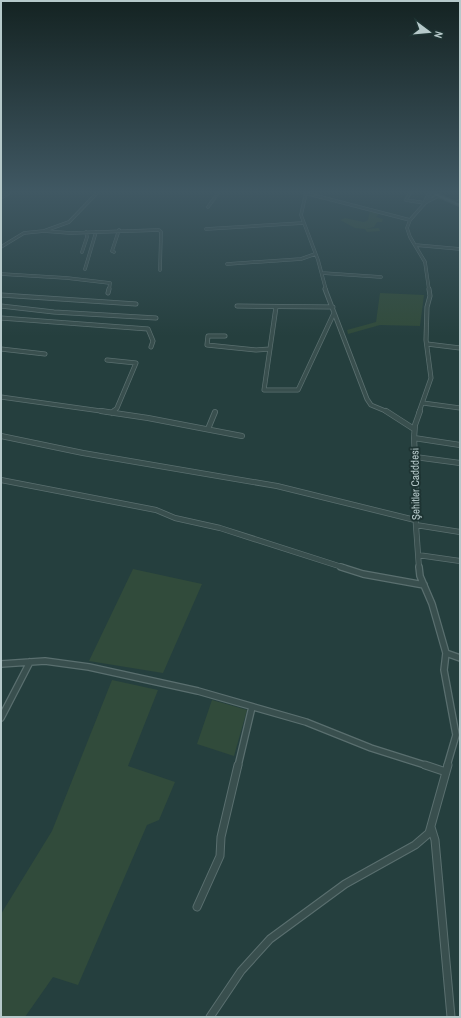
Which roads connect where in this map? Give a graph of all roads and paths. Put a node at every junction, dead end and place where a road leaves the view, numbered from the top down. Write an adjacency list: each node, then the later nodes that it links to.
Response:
1 (12, 241): 9 (street)
2 (86, 241): 11 (street)
3 (93, 241): 15 (street)
4 (116, 241): 12 (street)
5 (161, 241): 16 (street)
6 (310, 241): 13 (street)
7 (413, 241): 8 (street, Şehitler Cadddesi)
8 (415, 245): 10 (street); 31 (street, Şehitler Cadddesi)
9 (1, 247)
10 (460, 249)
11 (82, 252)
12 (114, 252)
13 (315, 254): 14 (street); 17 (street)
14 (227, 264)
15 (85, 269)
16 (160, 270)
17 (322, 273): 19 (street); 26 (street)
18 (1, 274): 20 (street)
19 (380, 277)
20 (108, 292)
21 (1, 296): 22 (street)
22 (136, 304)
23 (1, 306): 29 (street)
24 (236, 306): 25 (street)
25 (276, 307): 26 (street); 34 (street)
26 (333, 308): 27 (street)
27 (334, 313): 34 (street); 44 (street)
28 (1, 318): 32 (street)
29 (156, 318)
30 (226, 336): 34 (street)
31 (427, 344): 33 (street); 39 (street, Şehitler Cadddesi)
32 (151, 347)
33 (460, 348)
34 (270, 349)
35 (1, 350): 36 (street)
36 (45, 354)
37 (107, 360): 42 (street)
38 (1, 397): 42 (street)
39 (423, 404): 40 (street); 44 (street, Şehitler Cadddesi)
40 (460, 408)
41 (215, 412): 43 (street)
42 (112, 413): 43 (street)
43 (208, 429): 46 (street)
44 (414, 429): 47 (street, Şehitler Cadddesi)
45 (1, 436): 52 (street)
46 (242, 436)
47 (414, 438): 48 (street); 49 (street, Şehitler Cadddesi)
48 (460, 445)
49 (415, 457): 50 (street); 52 (street, Şehitler Cadddesi)
50 (460, 463)
51 (1, 480): 56 (street)
52 (415, 523): 53 (street); 54 (street, Şehitler Cadddesi)
53 (460, 532)
54 (418, 554): 55 (street); 56 (street, Şehitler Cadddesi)
55 (460, 561)
56 (424, 585): 57 (street, Şehitler Cadddesi)
57 (446, 653): 58 (street); 63 (street, Şehitler Cadddesi)
58 (460, 658)
59 (30, 662): 60 (street); 61 (street); 62 (street)
60 (1, 664)
61 (252, 707): 63 (street); 65 (street)
62 (1, 718)
63 (446, 772): 64 (street, Şehitler Cadddesi)
64 (431, 827): 66 (street); 67 (street)
65 (197, 907)
66 (210, 1017)
67 (451, 1017)

